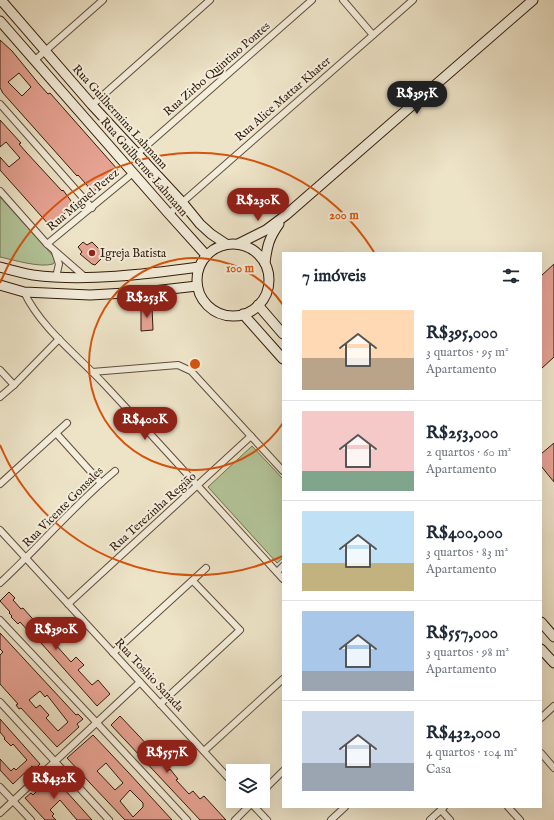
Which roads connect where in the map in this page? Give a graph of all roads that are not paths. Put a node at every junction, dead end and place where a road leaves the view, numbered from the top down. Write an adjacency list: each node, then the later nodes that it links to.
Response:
1 (1, 0): 10 (main road, Rua Guilhermina Lahmann)
2 (103, 0): 10 (street)
3 (210, 0): 13 (street)
4 (312, 0): 14 (street, Rua Zirbo Quintino Pontes)
5 (343, 0): 9 (street)
6 (413, 0): 9 (street, Rua Alice Mattar Khater)
7 (533, 0): 20 (main road)
8 (0, 21): 11 (main road, Rua Guilherme Lahmann)
9 (373, 35): 17 (street, Rua Alice Mattar Khater)
10 (45, 51): 11 (street); 13 (main road, Rua Guilhermina Lahmann)
11 (35, 60): 15 (main road, Rua Guilherme Lahmann)
12 (0, 104): 18 (street)
13 (92, 105): 14 (main road, Rua Guilhermina Lahmann)
14 (137, 154): 17 (main road, Rua Guilhermina Lahmann)
15 (133, 172): 18 (street, Rua Miguel Perez); 19 (main road, Rua Guilherme Lahmann)
16 (0, 191): 21 (street)
17 (182, 202): 19 (street, Rua Alice Mattar Khater); 22 (main road, Rua Guilhermina Lahmann)
18 (92, 208): 21 (street, Rua Miguel Perez)
19 (169, 214): 25 (main road, Rua Guilherme Lahmann)
20 (286, 215): 23 (main road); 26 (main road)
21 (47, 244): 24 (street)
22 (226, 244): 23 (main road); 25 (main road)
23 (238, 244): 26 (main road)
24 (55, 252): 29 (street); 30 (street)
25 (206, 255): 28 (main road)
26 (265, 263): 34 (main road)
27 (0, 267): 29 (main road)
28 (199, 267): 30 (main road); 32 (main road)
29 (56, 277): 30 (main road)
30 (85, 277)
31 (0, 285): 33 (main road)
32 (197, 286): 33 (main road); 35 (main road)
33 (24, 292): 37 (street)
34 (258, 305): 35 (main road); 36 (main road)
35 (243, 314): 38 (main road)
36 (282, 333)
37 (59, 338): 40 (street); 41 (street)
38 (282, 358)
39 (0, 370): 41 (street)
40 (92, 372): 45 (street); 50 (street)
41 (14, 385): 42 (street)
42 (0, 397)
43 (67, 422): 44 (street)
44 (56, 433): 48 (street); 49 (street)
45 (251, 436): 46 (street); 50 (street, Rua Terezinha Região)
46 (282, 470)
47 (115, 471): 48 (street, Rua Vicente Gonsales)
48 (101, 483): 52 (street, Rua Vicente Gonsales)
49 (0, 484)
50 (198, 486): 55 (street); 59 (street, Rua Terezinha Região)
51 (0, 530): 52 (street, Rua Toshio Sanada)
52 (26, 558): 58 (street, Rua Vicente Gonsales); 59 (street, Rua Toshio Sanada)
53 (282, 567): 55 (street)
54 (206, 568): 57 (street)
55 (277, 572): 56 (street)
56 (282, 578)
57 (193, 580): 64 (street); 69 (street)
58 (0, 583)
59 (68, 604): 64 (street, Rua Toshio Sanada)
60 (0, 620): 72 (street)
61 (542, 623): 62 (main road)
62 (554, 637)
63 (542, 650): 65 (main road)
64 (113, 653): 67 (street, Rua Toshio Sanada)
65 (554, 664)
66 (282, 680): 73 (street)
67 (140, 682): 69 (street, Rua Toshio Sanada); 72 (street)
68 (0, 702): 75 (street)
69 (160, 704): 73 (street, Rua Toshio Sanada)
70 (554, 706): 71 (street)
71 (542, 717)
72 (97, 723): 75 (street); 90 (street)
73 (204, 751): 78 (street, Rua Toshio Sanada)
74 (542, 754): 76 (street)
75 (55, 761): 81 (street); 89 (street)
76 (554, 768)
77 (282, 772): 79 (street)
78 (226, 776)
79 (270, 784)
80 (0, 787): 81 (street)
81 (13, 801): 87 (street); 88 (street)
82 (246, 808): 91 (street)
83 (257, 808): 92 (street)
84 (344, 808): 93 (street)
85 (442, 808): 94 (street); 95 (street)
86 (509, 808): 96 (street)
87 (0, 813)
88 (31, 820)
89 (109, 820)
90 (187, 820)
91 (235, 820)
92 (267, 820)
93 (331, 820)
94 (430, 820)
95 (450, 820)
96 (520, 820)

